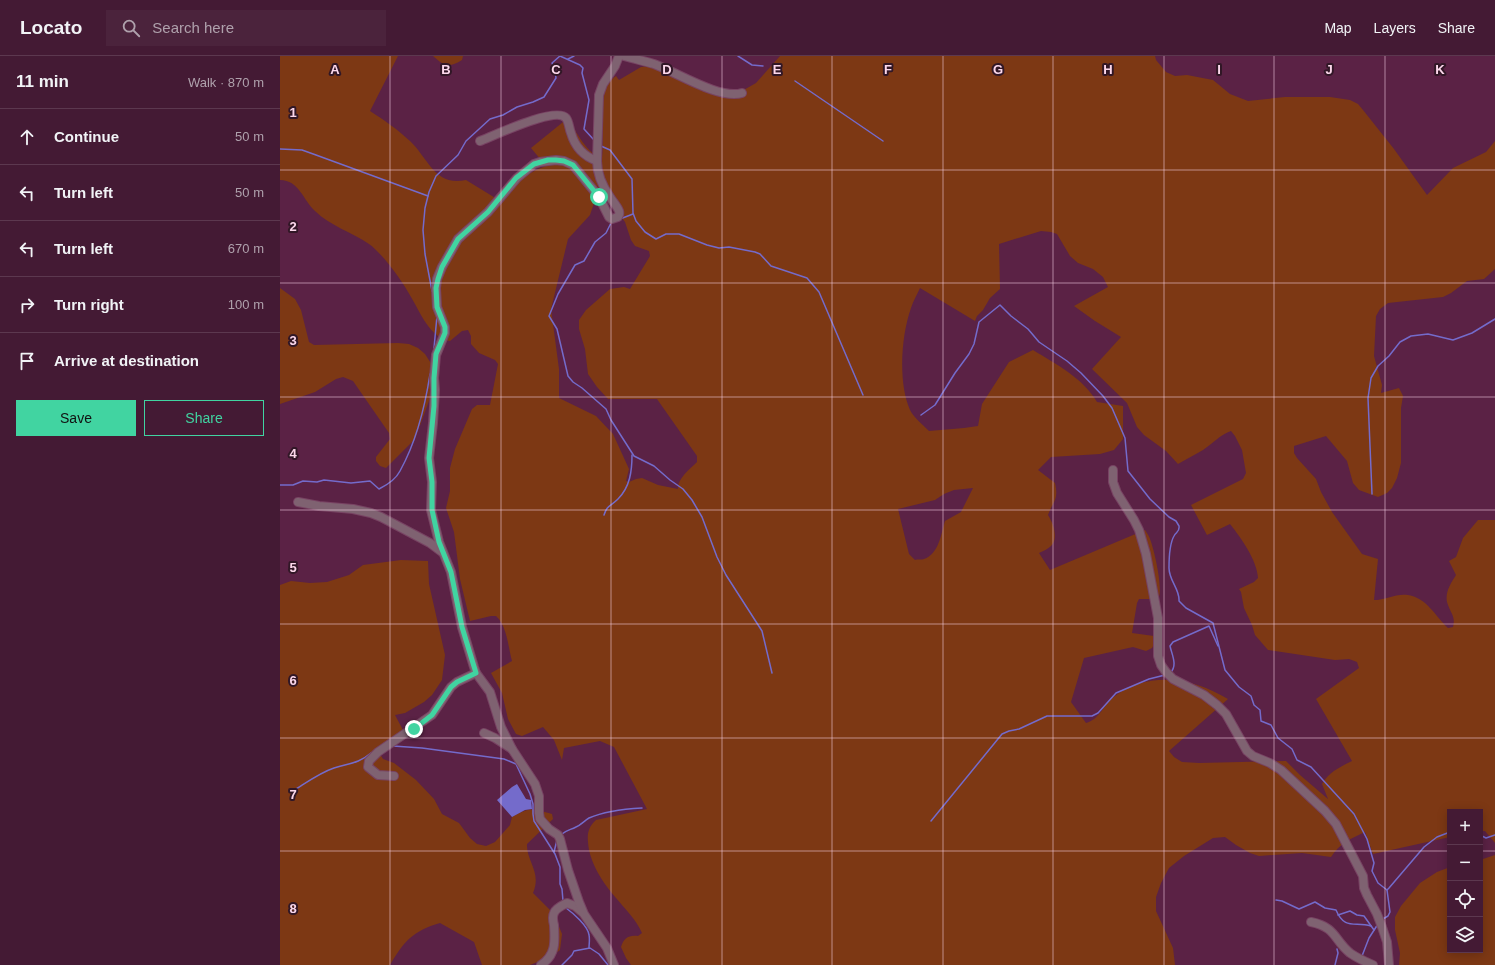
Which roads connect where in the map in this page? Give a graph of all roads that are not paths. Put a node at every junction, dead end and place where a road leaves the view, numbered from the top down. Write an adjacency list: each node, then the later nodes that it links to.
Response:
1 (619, 56): 5 (street)
2 (624, 56): 3 (street)
3 (742, 93)
4 (480, 141): 5 (street)
5 (597, 161): 8 (street)
6 (1113, 470): 20 (street)
7 (298, 502): 8 (street)
8 (442, 552): 9 (street)
9 (476, 673): 11 (street); 12 (street)
10 (484, 733): 11 (street)
11 (512, 748): 13 (street)
12 (394, 776)
13 (573, 886): 14 (street); 15 (street)
14 (567, 903): 15 (street); 17 (street)
15 (584, 914): 18 (street)
16 (1311, 922): 19 (street)
17 (541, 965)
18 (614, 965)
19 (1373, 965)
20 (1389, 965)

